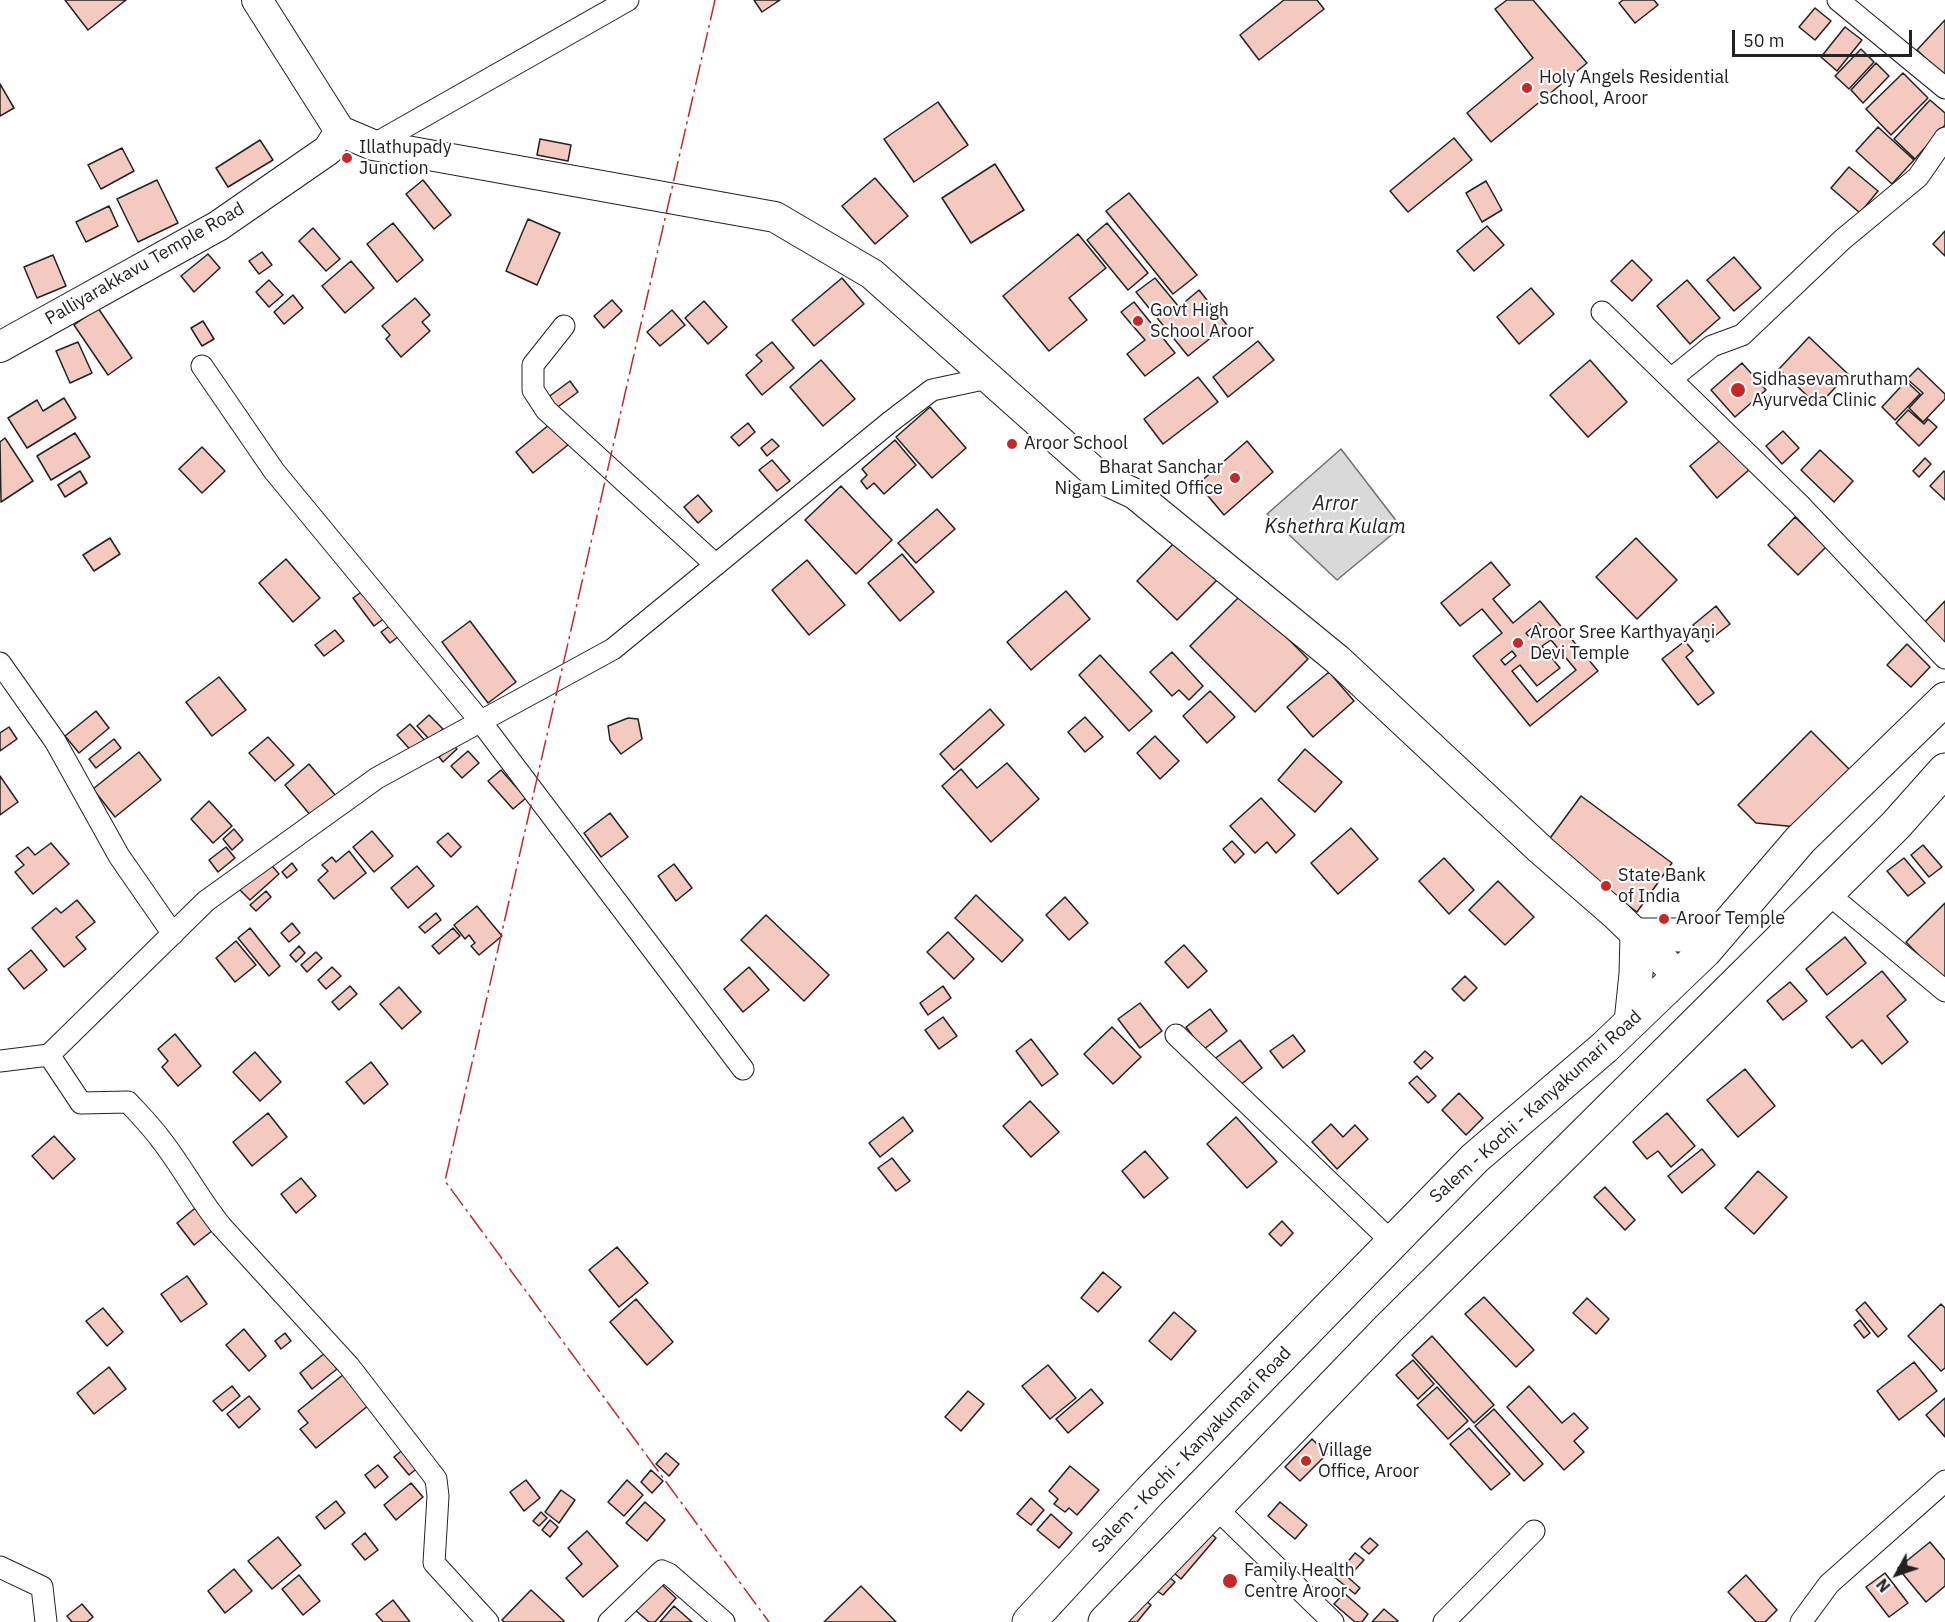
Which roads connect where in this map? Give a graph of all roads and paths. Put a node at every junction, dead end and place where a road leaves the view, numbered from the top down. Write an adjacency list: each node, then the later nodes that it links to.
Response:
1 (257, 0): 5 (main road)
2 (628, 0): 7 (street)
3 (1838, 0): 4 (street)
4 (1945, 88)
5 (340, 130): 7 (main road); 10 (main road, Palliyarakkavu Temple Road)
6 (1945, 138): 13 (street)
7 (373, 145): 12 (main road)
8 (1602, 312): 13 (street)
9 (564, 326): 14 (street)
10 (0, 347)
11 (202, 366): 18 (street)
12 (988, 378): 14 (street); 23 (main road)
13 (1671, 379): 15 (street)
14 (716, 565): 18 (street)
15 (1945, 658)
16 (0, 663): 22 (street)
17 (1945, 699): 21 (highway, Salem - Kochi - Kanyakumari Road)
18 (481, 722): 22 (street); 30 (street)
19 (1945, 770): 20 (highway)
20 (1827, 893): 25 (street); 33 (highway)
21 (1721, 932): 23 (highway); 24 (highway, Salem - Kochi - Kanyakumari Road)
22 (173, 934): 28 (street)
23 (1637, 935): 24 (main road); 26 (highway)
24 (1679, 976): 26 (highway, Salem - Kochi - Kanyakumari Road)
25 (1945, 991)
26 (1631, 1022): 31 (highway, Salem - Kochi - Kanyakumari Road)
27 (1176, 1035): 31 (street)
28 (50, 1055): 29 (street); 37 (street)
29 (0, 1061)
30 (743, 1069)
31 (1392, 1242): 40 (highway, Salem - Kochi - Kanyakumari Road)
32 (1945, 1481): 44 (street)
33 (1215, 1508): 41 (highway); 42 (street)
34 (1534, 1531): 43 (street)
35 (0, 1567): 36 (street)
36 (46, 1622)
37 (488, 1622)
38 (609, 1622): 39 (street)
39 (724, 1622)
40 (1029, 1622)
41 (1105, 1622)
42 (1333, 1622)
43 (1444, 1622)
44 (1801, 1622)

